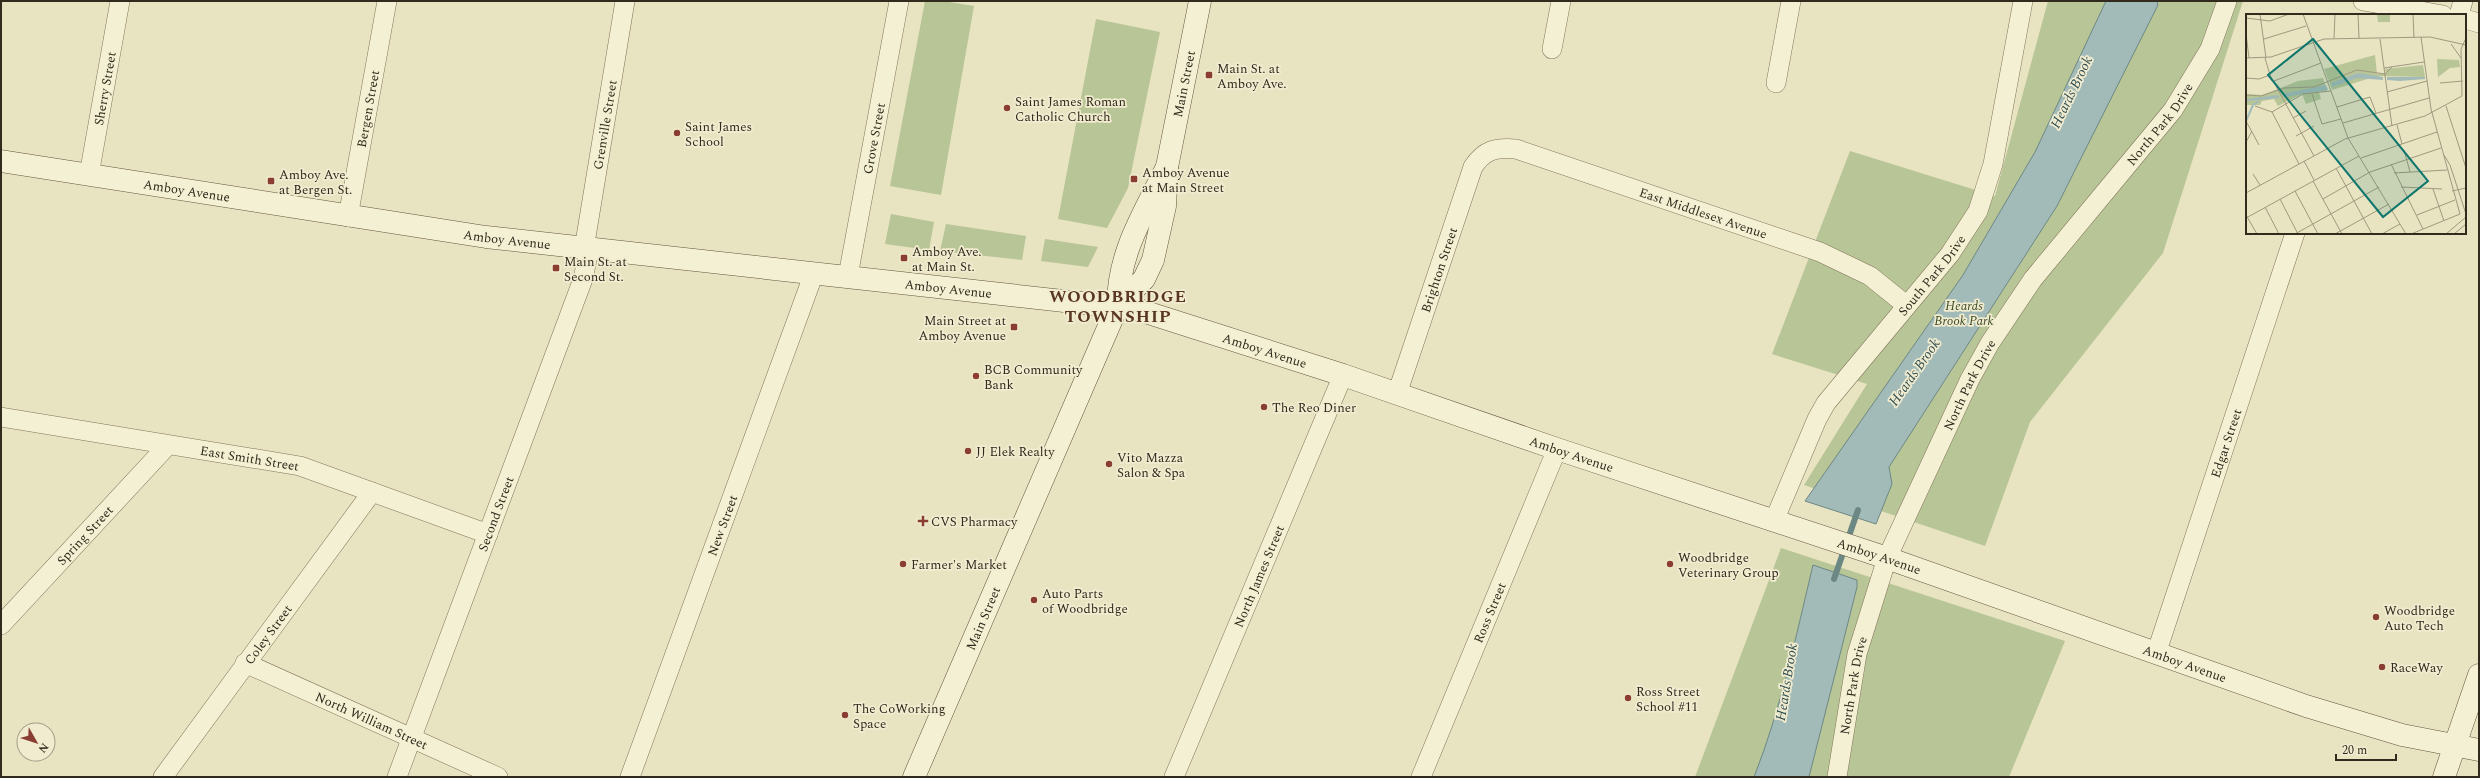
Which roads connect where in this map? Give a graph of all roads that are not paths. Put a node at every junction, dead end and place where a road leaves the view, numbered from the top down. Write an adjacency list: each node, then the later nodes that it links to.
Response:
1 (120, 1): 21 (street, Sherry Street)
2 (387, 1): 22 (street, Bergen Street)
3 (625, 1): 24 (street, Grenville Street)
4 (899, 1): 26 (street, Grove Street)
5 (1200, 1): 20 (main road, Main Street)
6 (1561, 1): 16 (street)
7 (1791, 1): 17 (street)
8 (2023, 1): 27 (street, South Park Drive)
9 (2227, 1): 37 (street, North Park Drive)
10 (2463, 1): 13 (street)
11 (2367, 6): 12 (street)
12 (2435, 14)
13 (2459, 14)
14 (2466, 19): 15 (street)
15 (2479, 22)
16 (1552, 49)
17 (1776, 83)
18 (1489, 150): 27 (street, East Middlesex Avenue); 30 (street, Brighton Street)
19 (1, 161): 21 (main road, Amboy Avenue)
20 (1167, 167): 28 (main road, Main Street); 28 (main road, Main Street)
21 (89, 175): 22 (main road, Amboy Avenue)
22 (348, 217): 24 (main road, Amboy Avenue)
23 (2295, 234): 39 (street, Edgar Street)
24 (586, 250): 25 (main road, Amboy Avenue); 36 (street, Second Street)
25 (814, 272): 26 (main road, Amboy Avenue); 48 (street, New Street)
26 (848, 276): 28 (main road, Amboy Avenue)
27 (1906, 305): 35 (street, South Park Drive)
28 (1118, 306): 29 (main road, Amboy Avenue); 49 (main road, Main Street)
29 (1343, 375): 30 (main road, Amboy Avenue); 50 (street, North James Street)
30 (1397, 394): 33 (main road, Amboy Avenue)
31 (1, 417): 32 (street, East Smith Street)
32 (168, 445): 34 (street, East Smith Street); 38 (street, Spring Street)
33 (1557, 449): 35 (main road, Amboy Avenue); 51 (street, Ross Street)
34 (372, 492): 36 (street, East Smith Street); 40 (street, Coley Street)
35 (1774, 521): 37 (main road, Amboy Avenue)
36 (488, 534): 42 (street, Second Street)
37 (1887, 558): 39 (main road, Amboy Avenue); 52 (street, North Park Drive)
38 (1, 625)
39 (2156, 654): 43 (main road, Amboy Avenue)
40 (245, 663): 42 (street, North William Street); 45 (street, Coley Street)
41 (2479, 676): 43 (main road)
42 (412, 738): 46 (street, Second Street); 47 (street, North William Street)
43 (2455, 746): 44 (main road, Amboy Avenue); 53 (main road)
44 (2479, 750)
45 (163, 777)
46 (397, 777)
47 (498, 777)
48 (630, 777)
49 (914, 777)
50 (1174, 777)
51 (1421, 777)
52 (1837, 777)
53 (2444, 777)

